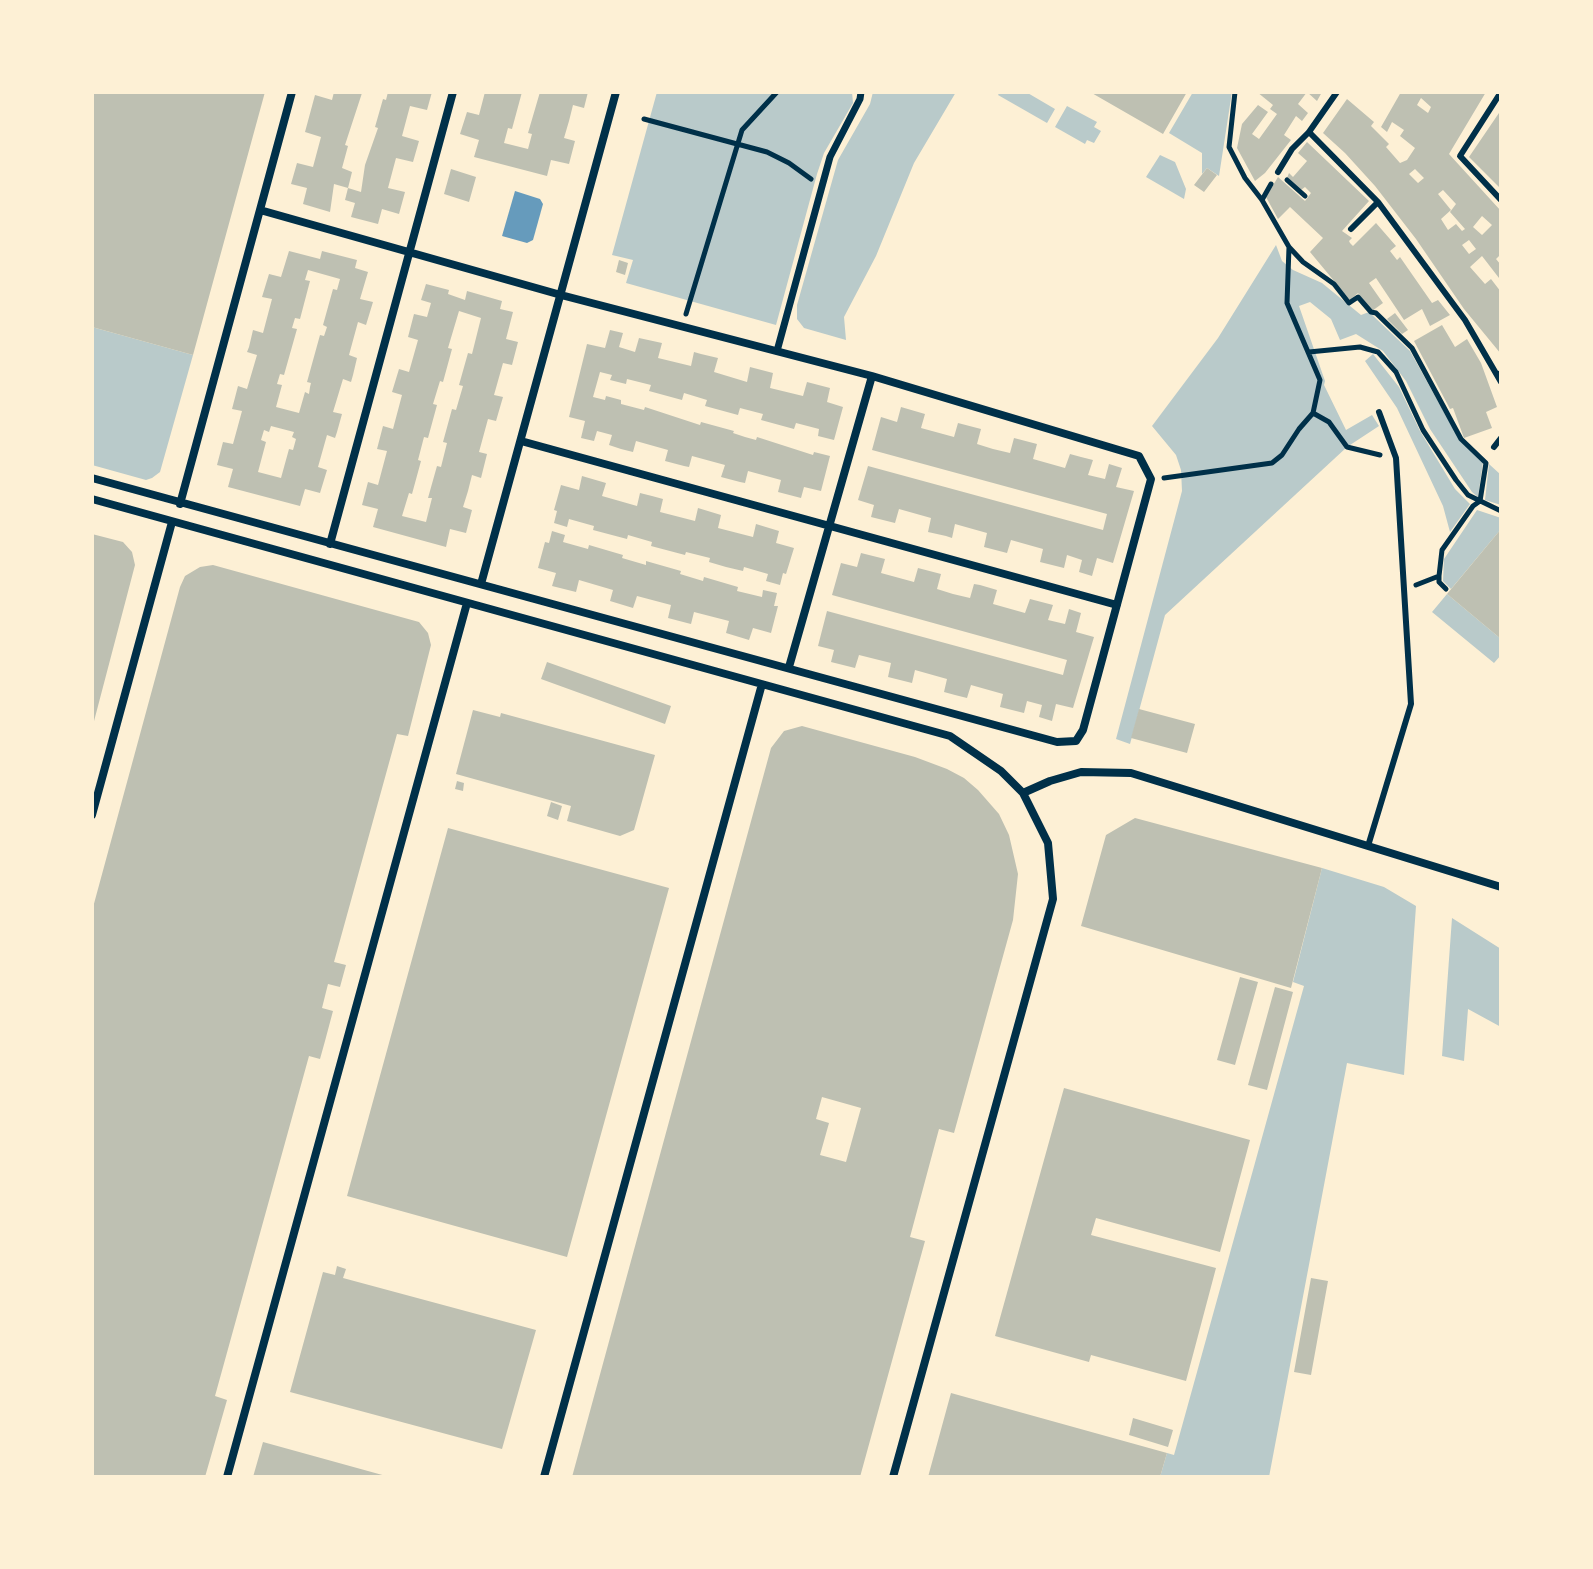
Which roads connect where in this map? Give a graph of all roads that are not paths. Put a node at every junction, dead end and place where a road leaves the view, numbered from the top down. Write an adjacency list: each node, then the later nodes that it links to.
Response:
1 (292, 92): 11 (street)
2 (453, 92): 13 (street)
3 (616, 92): 14 (street)
4 (861, 92): 15 (street)
5 (1337, 92): 7 (lane)
6 (1501, 92): 9 (lane)
7 (1309, 132): 8 (lane); 10 (lane)
8 (1278, 172)
9 (1501, 200)
10 (1378, 202): 12 (lane); 17 (lane)
11 (260, 210): 13 (street); 24 (street)
12 (1351, 229)
13 (410, 252): 14 (street); 27 (street)
14 (561, 295): 15 (street); 20 (street)
15 (777, 351): 16 (street)
16 (872, 376): 26 (street); 30 (street)
17 (1500, 377)
18 (1379, 412): 35 (lane)
19 (1501, 438): 21 (lane)
20 (521, 441): 26 (street); 28 (street)
21 (1494, 447)
22 (92, 478): 24 (street)
23 (92, 499): 25 (street)
24 (180, 504): 27 (street)
25 (172, 522): 29 (street); 34 (street)
26 (829, 526): 30 (street); 31 (street)
27 (330, 544): 28 (street)
28 (481, 584): 31 (street)
29 (467, 603): 32 (street); 37 (street)
30 (1117, 605): 31 (street)
31 (789, 667)
32 (762, 684): 33 (street); 38 (street)
33 (1023, 793): 35 (street); 39 (street)
34 (92, 815)
35 (1368, 846): 36 (street)
36 (1501, 887)
37 (227, 1477)
38 (544, 1477)
39 (893, 1477)

